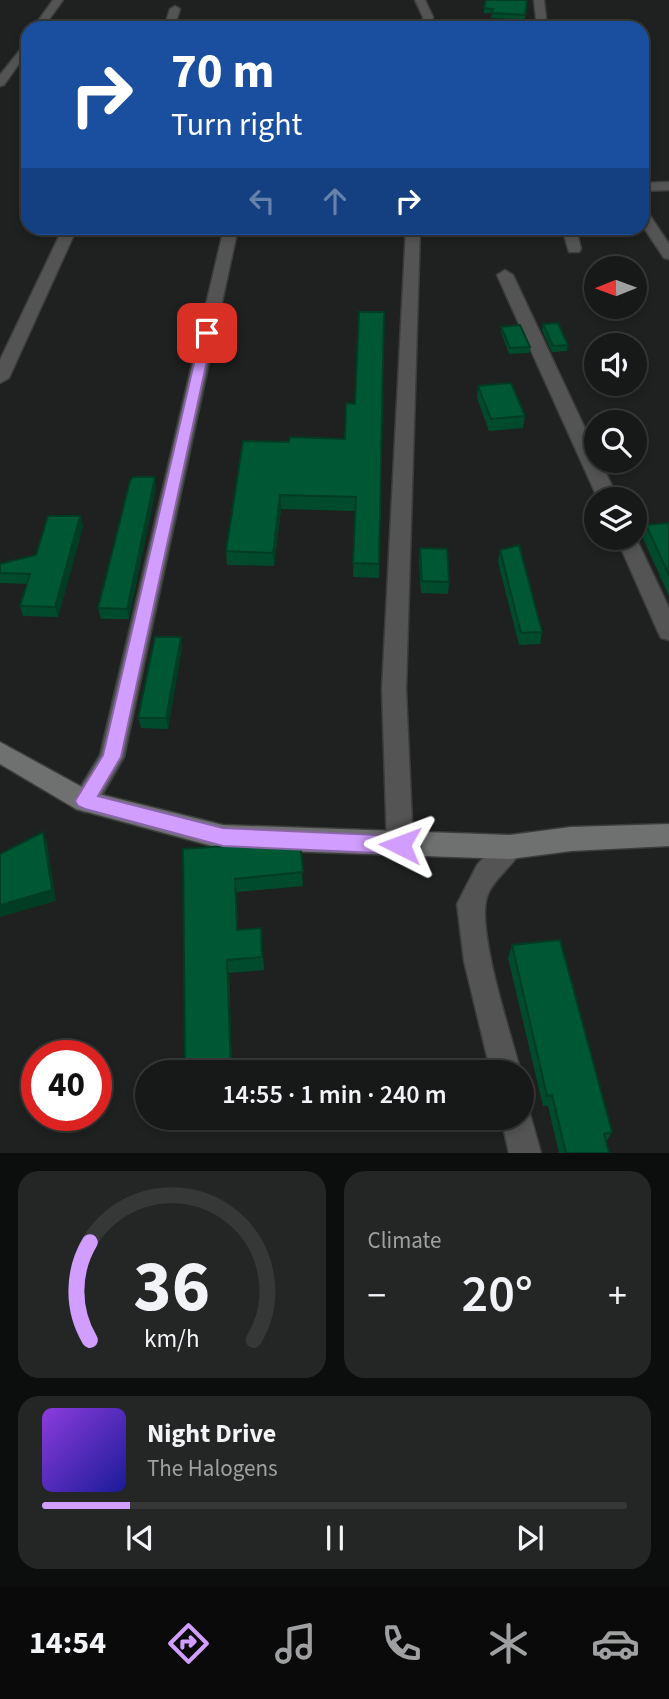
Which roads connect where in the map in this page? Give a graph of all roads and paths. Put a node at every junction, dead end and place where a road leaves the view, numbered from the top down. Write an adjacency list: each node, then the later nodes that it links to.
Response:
1 (58, 0): 5 (street)
2 (420, 0): 7 (street)
3 (539, 0): 8 (street)
4 (175, 9): 6 (street)
5 (43, 21)
6 (171, 21)
7 (427, 21)
8 (541, 21)
9 (21, 53): 10 (street)
10 (0, 83)
11 (669, 186): 12 (street)
12 (649, 187)
13 (649, 225): 19 (street)
14 (67, 235): 21 (street)
15 (229, 235): 26 (street)
16 (413, 235): 28 (street)
17 (571, 235): 18 (street)
18 (574, 249)
19 (669, 255)
20 (505, 275): 22 (street)
21 (0, 378)
22 (602, 487)
23 (632, 550): 24 (street)
24 (669, 632)
25 (0, 752): 26 (street)
26 (85, 801): 28 (street)
27 (669, 835): 29 (street)
28 (400, 845): 29 (street)
29 (510, 847): 30 (street)
30 (503, 1060)
31 (520, 1130): 32 (street)
32 (525, 1153)

